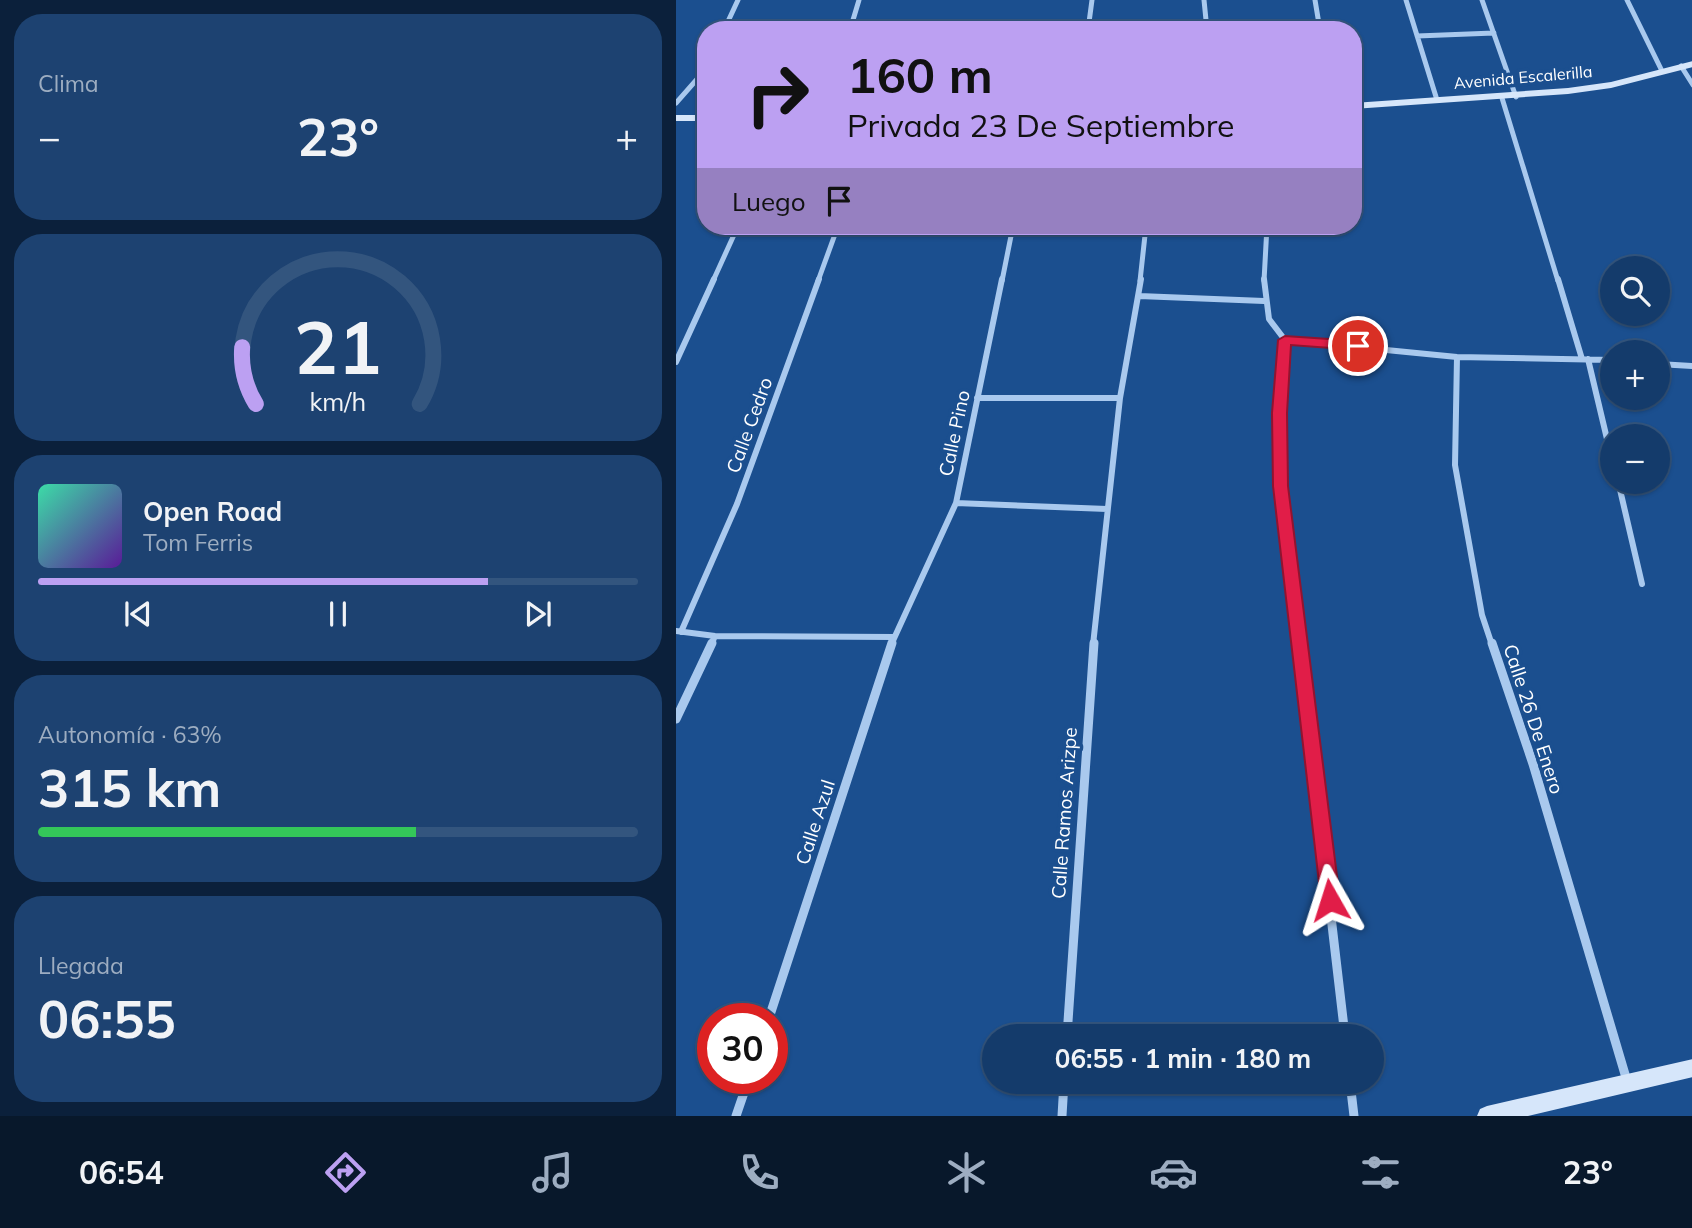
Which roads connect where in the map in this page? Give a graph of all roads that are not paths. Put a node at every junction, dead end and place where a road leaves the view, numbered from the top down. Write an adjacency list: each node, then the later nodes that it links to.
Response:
1 (738, 0): 9 (street)
2 (859, 0): 10 (street)
3 (1092, 0): 11 (street)
4 (1204, 0): 12 (street)
5 (1315, 0): 13 (street)
6 (1406, 0): 15 (street)
7 (1482, 0): 14 (street)
8 (1627, 0): 18 (street)
9 (728, 21)
10 (853, 21)
11 (1089, 21)
12 (1206, 21)
13 (1318, 21)
14 (1494, 33): 15 (street); 21 (street)
15 (1417, 36): 23 (street)
16 (1693, 64): 17 (main road, Avenida Escalerilla)
17 (1681, 66): 18 (main road, Avenida Escalerilla); 20 (street)
18 (1661, 69): 21 (main road, Avenida Escalerilla)
19 (697, 78): 24 (street)
20 (1693, 85)
21 (1515, 97): 22 (main road, Avenida Escalerilla)
22 (1502, 98): 23 (main road, Avenida Escalerilla); 37 (street)
23 (1437, 100): 25 (main road, Avenida Escalerilla)
24 (676, 103)
25 (1362, 105)
26 (676, 118): 27 (main road)
27 (697, 118)
28 (734, 235): 39 (street)
29 (835, 235): 49 (street, Calle Cedro)
30 (1011, 235): 42 (street, Calle Pino)
31 (1145, 235): 33 (street, Calle Ramos Arizpe)
32 (1268, 235): 34 (street)
33 (1139, 296): 34 (street); 43 (street, Calle Ramos Arizpe)
34 (1264, 301): 35 (street)
35 (1285, 340): 36 (street); 55 (street)
36 (1458, 357): 37 (street); 57 (street, Calle 26 De Enero)
37 (1585, 359): 38 (street); 44 (street)
38 (1600, 360)
39 (676, 362)
40 (1670, 365): 41 (street)
41 (1693, 366)
42 (978, 398): 43 (street); 46 (street, Calle Pino)
43 (1120, 398): 47 (street, Calle Ramos Arizpe)
44 (1602, 424)
45 (1621, 494): 48 (street)
46 (955, 503): 47 (street); 51 (street, Calle Pino)
47 (1107, 509): 54 (street, Calle Ramos Arizpe)
48 (1642, 584)
49 (679, 631): 50 (street)
50 (715, 636): 51 (street); 52 (street)
51 (894, 637): 53 (street, Calle Azul)
52 (676, 719)
53 (774, 1003)
54 (1068, 1024)
55 (1344, 1024)
56 (1693, 1068): 57 (main road)
57 (1628, 1083): 64 (main road)
58 (744, 1094): 61 (street)
59 (1063, 1094): 62 (street)
60 (1351, 1094): 63 (street)
61 (736, 1116)
62 (1062, 1116)
63 (1354, 1116)
64 (1487, 1116)

